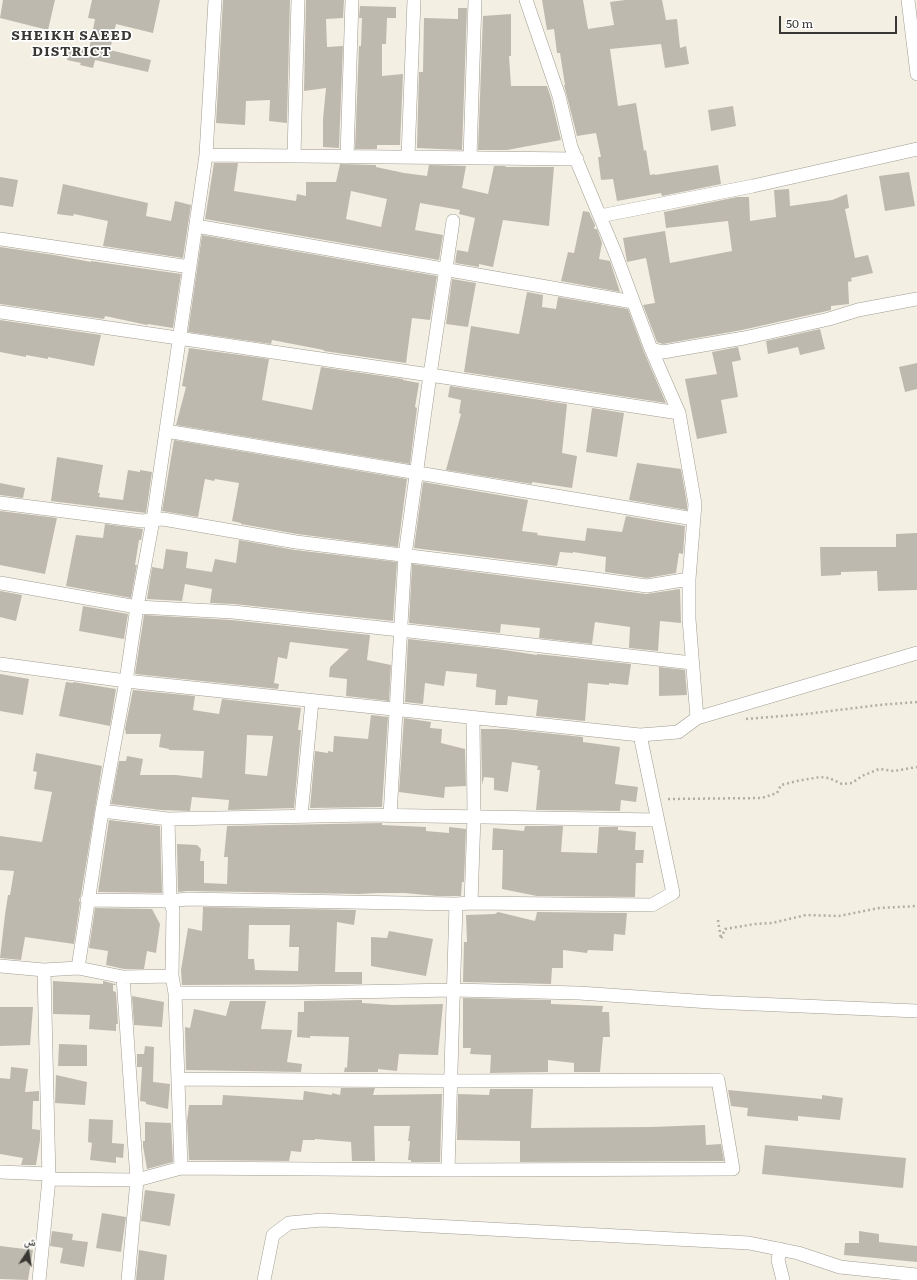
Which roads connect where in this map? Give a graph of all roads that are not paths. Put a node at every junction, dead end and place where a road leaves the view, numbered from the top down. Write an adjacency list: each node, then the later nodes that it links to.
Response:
1 (215, 0): 10 (street)
2 (298, 0): 11 (street)
3 (352, 0): 12 (street)
4 (414, 0): 13 (street)
5 (475, 0): 14 (street)
6 (526, 0): 15 (street)
7 (908, 0): 8 (street)
8 (917, 74)
9 (917, 149): 16 (street)
10 (206, 155): 11 (street); 18 (street)
11 (294, 156): 12 (street)
12 (347, 156): 13 (street)
13 (408, 157): 14 (street)
14 (470, 158): 15 (street)
15 (577, 159): 16 (street)
16 (600, 216): 23 (street)
17 (453, 221): 21 (street)
18 (196, 226): 20 (street); 21 (street)
19 (0, 239): 20 (street)
20 (190, 267): 25 (street)
21 (445, 270): 23 (street); 27 (street)
22 (917, 299): 26 (street)
23 (633, 302): 26 (street)
24 (0, 312): 25 (street)
25 (180, 339): 27 (street); 29 (street)
26 (651, 349): 28 (street)
27 (430, 374): 28 (street); 30 (street)
28 (679, 413): 32 (street)
29 (166, 431): 30 (street); 33 (street)
30 (417, 472): 32 (street); 34 (street)
31 (0, 503): 33 (street)
32 (694, 519): 35 (street)
33 (153, 520): 34 (street); 37 (street)
34 (405, 555): 35 (street); 38 (street)
35 (690, 579): 40 (street)
36 (0, 583): 37 (street)
37 (137, 607): 38 (street); 42 (street)
38 (400, 630): 40 (street); 44 (street)
39 (917, 653): 46 (street)
40 (692, 663): 46 (street)
41 (0, 664): 42 (street)
42 (126, 681): 43 (street); 48 (street)
43 (312, 701): 44 (street); 49 (street)
44 (396, 709): 45 (street); 50 (street)
45 (474, 717): 47 (street); 51 (street)
46 (697, 718): 47 (street)
47 (640, 735): 53 (street)
48 (102, 811): 52 (street); 54 (street)
49 (301, 816): 50 (street); 52 (street)
50 (390, 816): 51 (street)
51 (474, 816): 53 (street); 56 (street)
52 (168, 819): 55 (street)
53 (657, 820): 56 (street)
54 (87, 900): 55 (street); 59 (street)
55 (170, 901): 57 (street); 61 (street)
56 (471, 903): 57 (street)
57 (456, 904): 63 (street)
58 (0, 966): 60 (street)
59 (78, 968): 60 (street); 62 (street)
60 (44, 970): 71 (street)
61 (172, 976): 62 (street); 64 (street)
62 (123, 977): 72 (street)
63 (453, 990): 64 (street); 65 (street); 67 (street)
64 (175, 993): 66 (street)
65 (917, 1011)
66 (179, 1079): 67 (street); 68 (street)
67 (450, 1081): 69 (street); 69 (street)
68 (181, 1168): 69 (street); 72 (street)
69 (448, 1170)
70 (0, 1172): 71 (street)
71 (49, 1177): 72 (street); 75 (street)
72 (137, 1180): 76 (street)
73 (780, 1249): 74 (street); 77 (street); 78 (street)
74 (917, 1275)
75 (39, 1280)
76 (128, 1280)
77 (264, 1280)
78 (783, 1280)

